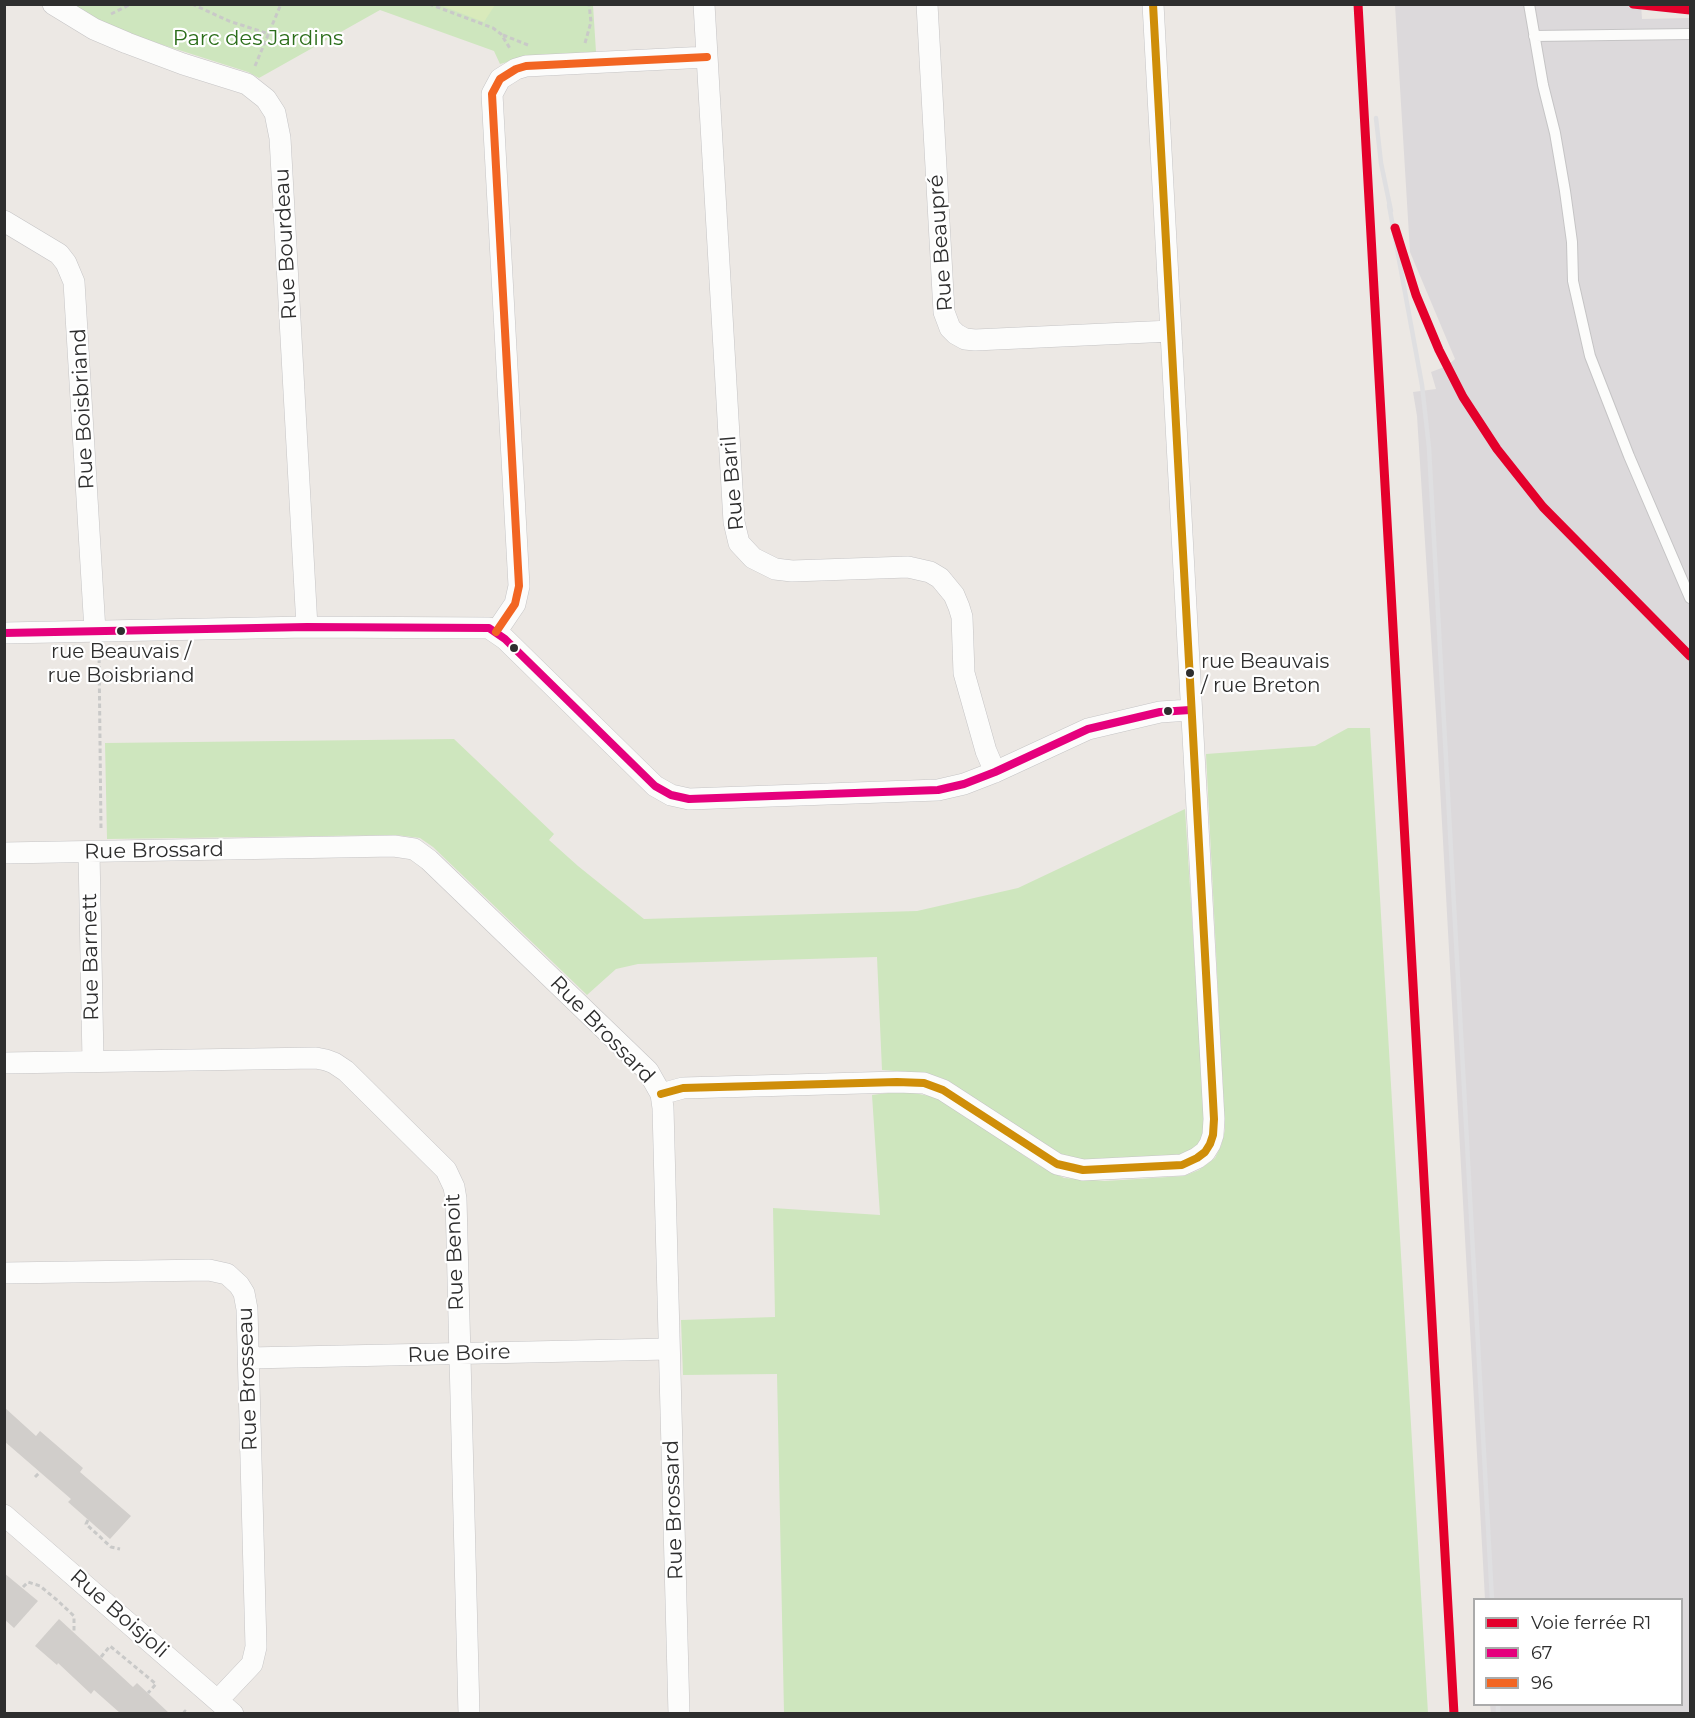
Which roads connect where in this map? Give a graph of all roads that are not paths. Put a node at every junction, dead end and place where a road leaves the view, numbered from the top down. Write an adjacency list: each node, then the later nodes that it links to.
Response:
1 (53, 4): 12 (street, Rue Bourdeau)
2 (704, 4): 8 (street, Rue Baril)
3 (927, 4): 10 (street, Rue Beaupré)
4 (1153, 4): 10 (street)
5 (1529, 4): 7 (lane)
6 (1690, 33): 7 (lane)
7 (1534, 36): 11 (lane)
8 (707, 57): 13 (street); 17 (street, Rue Baril)
9 (4, 221): 15 (street, Rue Boisbriand)
10 (1171, 331): 16 (street)
11 (1689, 590)
12 (307, 627): 13 (street); 15 (street)
13 (496, 632): 17 (street)
14 (4, 633): 15 (street)
15 (97, 638)
16 (1190, 710): 17 (street); 22 (street)
17 (995, 772)
18 (95, 845): 19 (street, Rue Brossard); 20 (street, Rue Barnett); 22 (street, Rue Brossard)
19 (4, 853)
20 (93, 1061): 21 (street, Rue Benoit); 25 (street, Rue Benoit)
21 (4, 1062)
22 (661, 1094): 24 (street, Rue Brossard)
23 (4, 1273): 26 (street, Rue Brosseau)
24 (669, 1349): 25 (street, Rue Boire); 30 (street, Rue Brossard)
25 (459, 1353): 26 (street, Rue Boire); 29 (street, Rue Benoit)
26 (249, 1358): 28 (street, Rue Brosseau)
27 (4, 1515): 28 (street, Rue Boisjoli)
28 (226, 1707)
29 (469, 1713)
30 (679, 1713)

